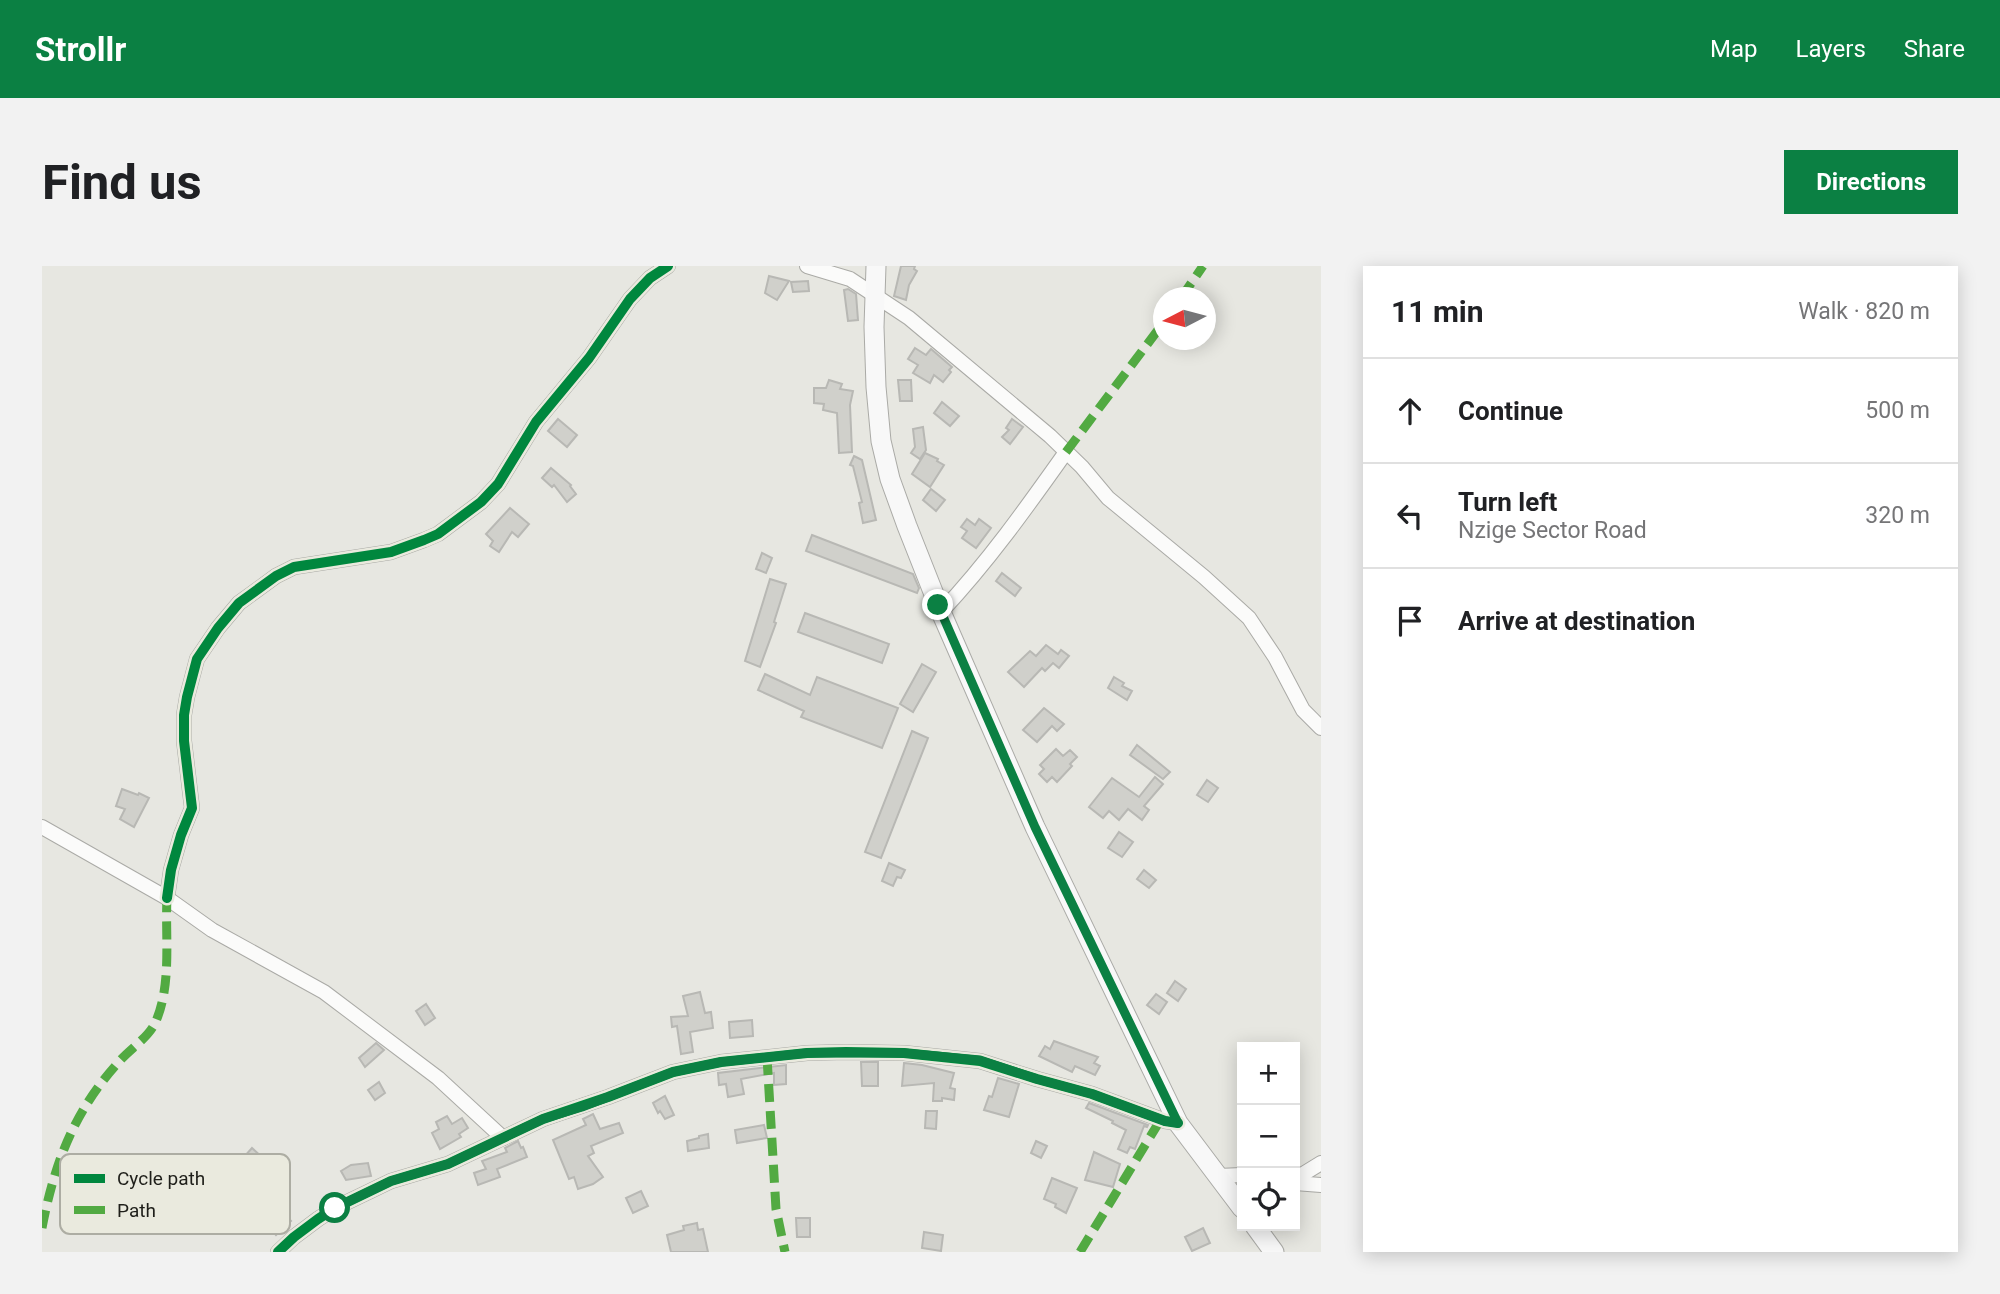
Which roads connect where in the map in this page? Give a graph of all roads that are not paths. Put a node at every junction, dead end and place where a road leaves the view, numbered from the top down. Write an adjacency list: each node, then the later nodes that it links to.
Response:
1 (668, 266): 9 (street)
2 (807, 266): 4 (street)
3 (876, 266): 4 (main road)
4 (875, 294): 5 (street); 6 (main road)
5 (1066, 452): 6 (street); 7 (street)
6 (941, 612): 10 (main road)
7 (1321, 728)
8 (42, 827): 9 (street)
9 (167, 898): 11 (street)
10 (1178, 1123): 11 (street); 14 (main road)
11 (503, 1138): 20 (street)
12 (1321, 1163): 15 (street)
13 (1237, 1175): 14 (street)
14 (1218, 1176): 18 (main road)
15 (1300, 1178)
16 (1300, 1182): 17 (street)
17 (1321, 1185)
18 (1237, 1201)
19 (1259, 1231): 21 (main road)
20 (278, 1252)
21 (1274, 1252)

